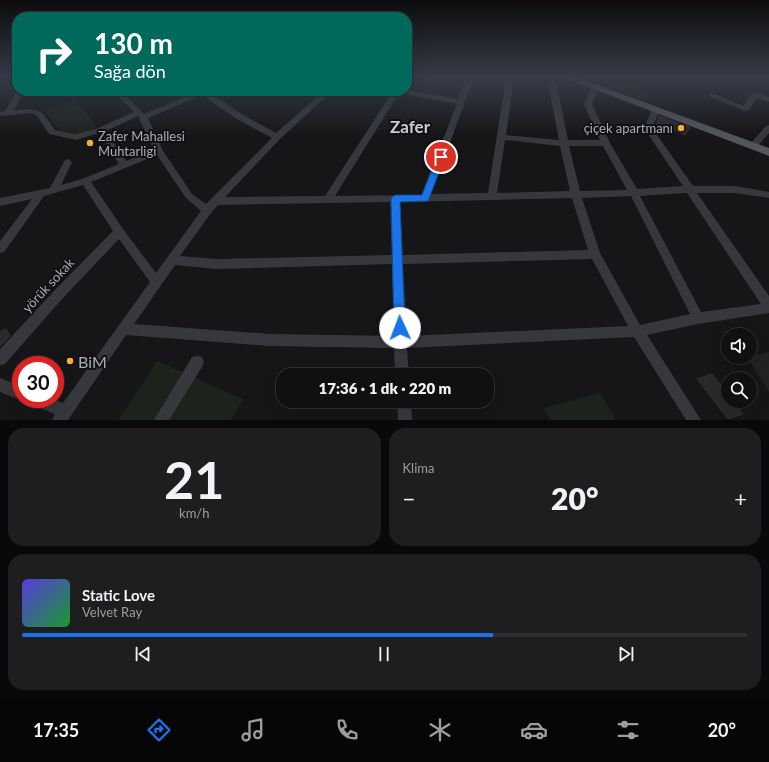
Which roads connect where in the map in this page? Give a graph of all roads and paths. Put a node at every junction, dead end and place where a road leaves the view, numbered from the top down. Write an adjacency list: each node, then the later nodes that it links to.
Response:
1 (18, 97): 19 (street)
2 (122, 97): 20 (street)
3 (188, 97): 20 (street)
4 (211, 97): 23 (street)
5 (322, 97): 23 (street)
6 (394, 97): 42 (street)
7 (430, 97): 17 (street)
8 (463, 97): 17 (street)
9 (507, 97): 24 (street)
10 (555, 97): 25 (street)
11 (591, 97): 26 (street)
12 (619, 97): 18 (main road)
13 (714, 97): 14 (street)
14 (754, 97)
15 (759, 97): 16 (street)
16 (769, 100)
17 (461, 102): 41 (street)
18 (656, 110): 27 (main road); 34 (street)
19 (4, 114): 22 (street)
20 (140, 115): 22 (street); 28 (street)
21 (769, 128): 27 (street)
22 (100, 130): 31 (street)
23 (277, 136): 43 (street)
24 (500, 137): 25 (street); 39 (street)
25 (564, 143): 26 (street); 38 (street)
26 (606, 143): 35 (street)
27 (753, 146): 29 (main road)
28 (159, 151): 31 (street); 46 (street)
29 (769, 152)
30 (68, 162): 33 (street)
31 (124, 166): 32 (street)
32 (85, 181): 33 (street); 47 (street)
33 (54, 190): 36 (street)
34 (689, 190): 35 (street); 37 (street); 53 (street)
35 (634, 193): 38 (street); 54 (street)
36 (41, 194): 44 (street); 48 (street)
37 (766, 194): 45 (street)
38 (576, 195): 39 (street); 49 (street)
39 (492, 196): 41 (street)
40 (395, 198): 41 (street); 42 (street); 50 (street)
41 (425, 198)
42 (328, 199): 43 (street)
43 (215, 201): 46 (street)
44 (0, 202)
45 (769, 202)
46 (207, 210): 51 (street)
47 (119, 232): 52 (street); 58 (street, yörük sokak)
48 (0, 249)
49 (595, 254): 50 (street); 56 (street)
50 (397, 259): 51 (street); 57 (street)
51 (171, 260): 52 (street)
52 (156, 282): 55 (street)
53 (769, 307): 54 (street)
54 (698, 318): 56 (street)
55 (122, 329): 57 (street); 65 (street)
56 (637, 331): 57 (street); 68 (street)
57 (400, 342): 60 (street)
58 (0, 359)
59 (196, 362): 66 (street)
60 (402, 368)
61 (0, 385): 62 (street)
62 (12, 390)
63 (50, 408): 65 (street)
64 (404, 408): 67 (street)
65 (62, 416)
66 (161, 420)
67 (405, 420)
68 (694, 420)

